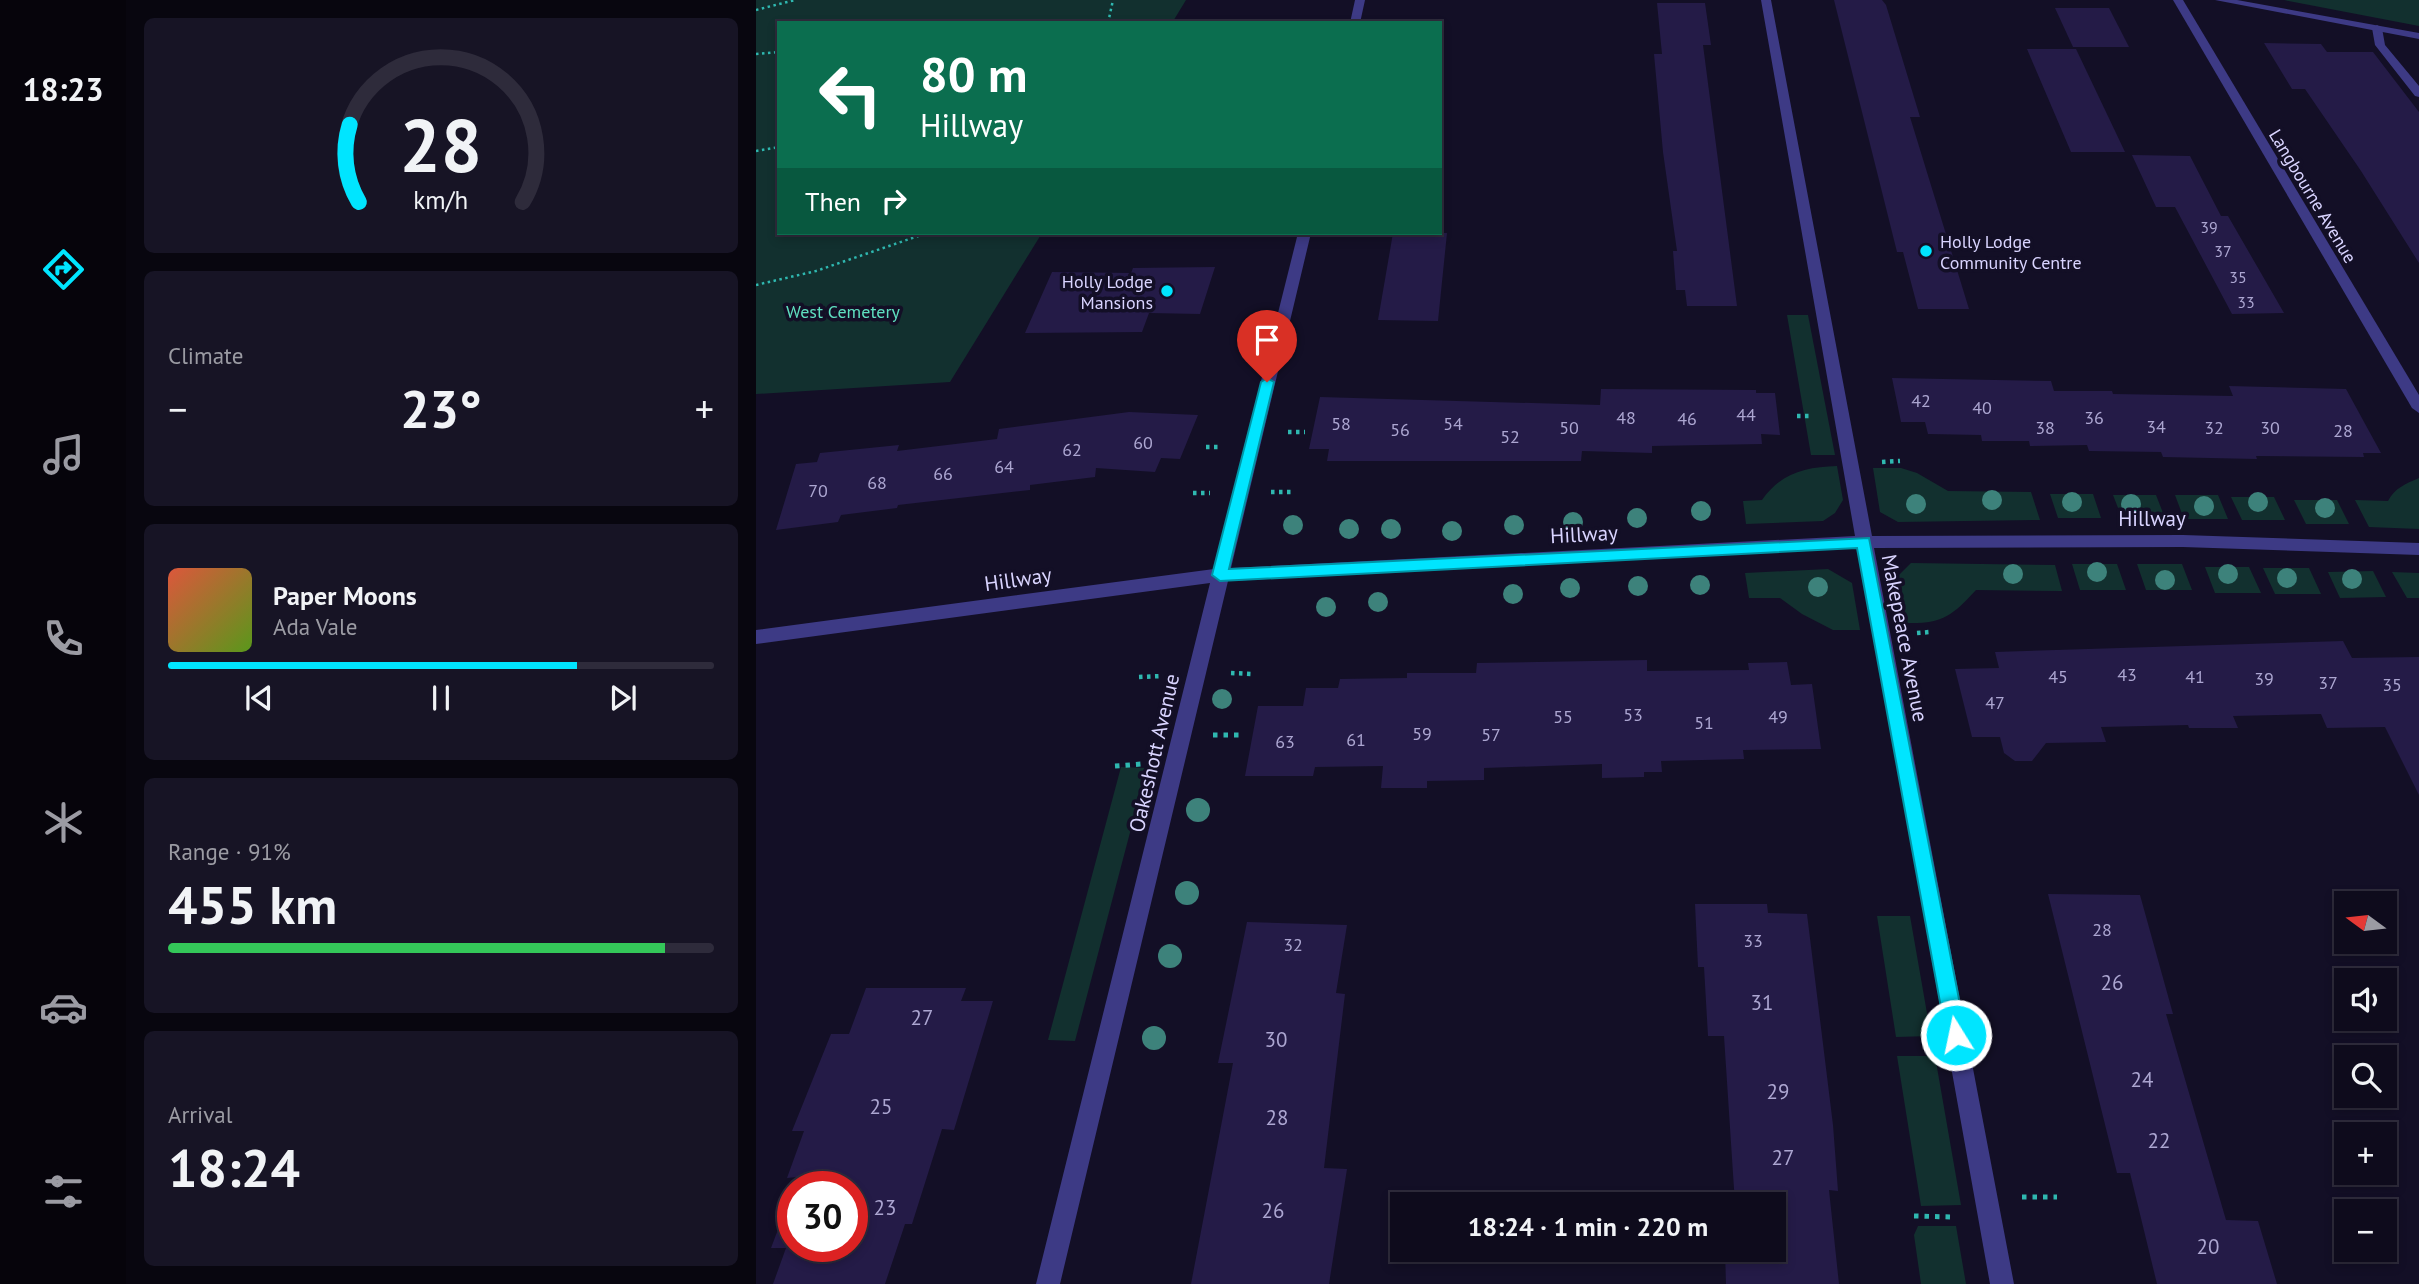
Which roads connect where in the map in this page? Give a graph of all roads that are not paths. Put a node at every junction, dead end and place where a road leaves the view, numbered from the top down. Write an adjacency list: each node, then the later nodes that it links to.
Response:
1 (1360, 0): 5 (street)
2 (1766, 0): 11 (street, Makepeace Avenue)
3 (2178, 0): 10 (street, Langbourne Avenue)
4 (2220, 0): 6 (street)
5 (1355, 21)
6 (2376, 28): 7 (street); 8 (street)
7 (2419, 36)
8 (2419, 94)
9 (1304, 235): 13 (street, Oakeshott Avenue)
10 (2419, 408)
11 (1863, 542): 12 (street, Hillway); 13 (street, Hillway); 16 (street, Makepeace Avenue)
12 (2419, 549)
13 (1220, 575): 14 (street, Hillway); 15 (street, Oakeshott Avenue)
14 (756, 637)
15 (1048, 1284)
16 (2002, 1284)

